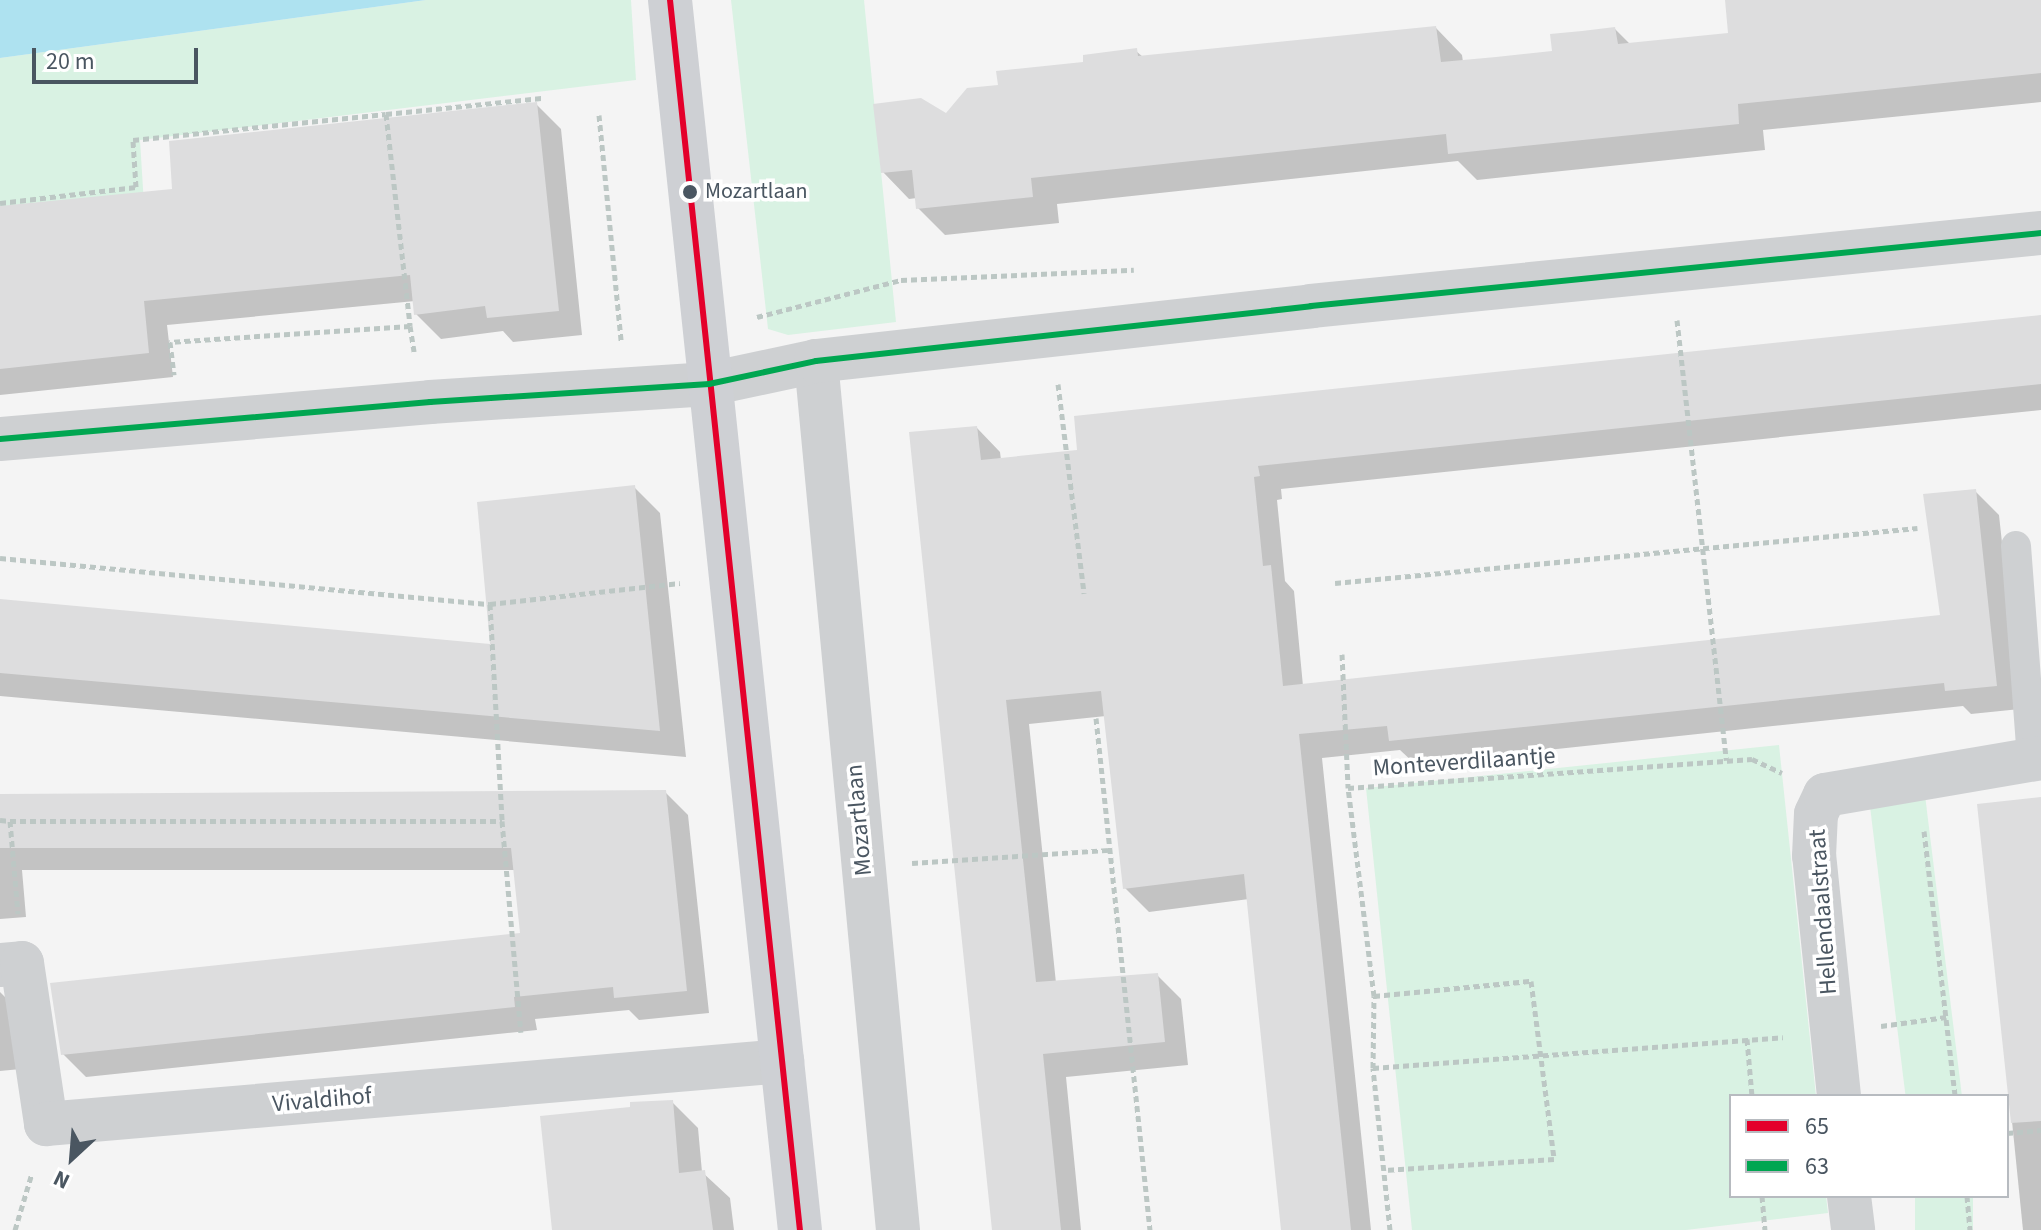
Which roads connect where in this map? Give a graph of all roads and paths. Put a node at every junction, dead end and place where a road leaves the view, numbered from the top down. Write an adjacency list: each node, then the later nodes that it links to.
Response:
1 (670, 0): 10 (street)
2 (541, 98): 3 (path)
3 (386, 114): 5 (path); 12 (path)
4 (599, 115): 11 (path)
5 (0, 203)
6 (2041, 233): 7 (street)
7 (1672, 270): 8 (street); 16 (path)
8 (1052, 335): 9 (street); 20 (path)
9 (816, 361): 10 (street); 33 (street, Mozartlaan)
10 (709, 384): 11 (street); 40 (street)
11 (626, 390): 12 (street)
12 (181, 423): 13 (street)
13 (0, 439)
14 (1917, 528): 16 (path)
15 (2016, 546): 24 (lane, Hellendaalstraat)
16 (1703, 550): 19 (path); 25 (path)
17 (0, 558): 21 (path)
18 (691, 582): 21 (path)
19 (1335, 583)
20 (1084, 593)
21 (490, 604): 31 (path)
22 (1342, 654): 27 (path)
23 (1096, 718): 32 (path)
24 (2036, 759): 26 (street, Hellendaalstraat)
25 (1726, 760): 27 (path, Monteverdilaantje); 28 (path, Monteverdilaantje)
26 (1918, 779): 28 (street, Hellendaalstraat); 36 (path)
27 (1348, 788): 35 (path, Monteverdilaantje)
28 (1825, 795): 37 (street, Hellendaalstraat)
29 (0, 820): 30 (path)
30 (10, 821): 31 (path); 34 (path)
31 (502, 821): 42 (path)
32 (1110, 850): 33 (path); 57 (path)
33 (863, 866): 56 (street, Mozartlaan)
34 (11, 964): 46 (street)
35 (1374, 996): 39 (path); 41 (path, Monteverdilaantje)
36 (1946, 1017): 37 (path); 45 (path)
37 (1833, 1033): 38 (path); 44 (street, Hellendaalstraat)
38 (1747, 1039): 39 (path); 43 (path)
39 (1541, 1056): 41 (path); 49 (path)
40 (782, 1061): 42 (street, Vivaldihof); 55 (street)
41 (1373, 1068): 49 (path, Monteverdilaantje)
42 (525, 1082): 46 (street, Vivaldihof)
43 (1752, 1094)
44 (1839, 1094)
45 (1955, 1094)
46 (46, 1124): 53 (path)
47 (2041, 1130): 48 (path)
48 (2009, 1133)
49 (1385, 1170): 58 (path, Monteverdilaantje)
50 (1762, 1198): 59 (path)
51 (1849, 1198): 60 (street)
52 (1967, 1198): 61 (path)
53 (16, 1230): 54 (path)
54 (23, 1230)
55 (800, 1230)
56 (898, 1230)
57 (1150, 1230)
58 (1390, 1230)
59 (1765, 1230)
60 (1853, 1230)
61 (1970, 1230)

